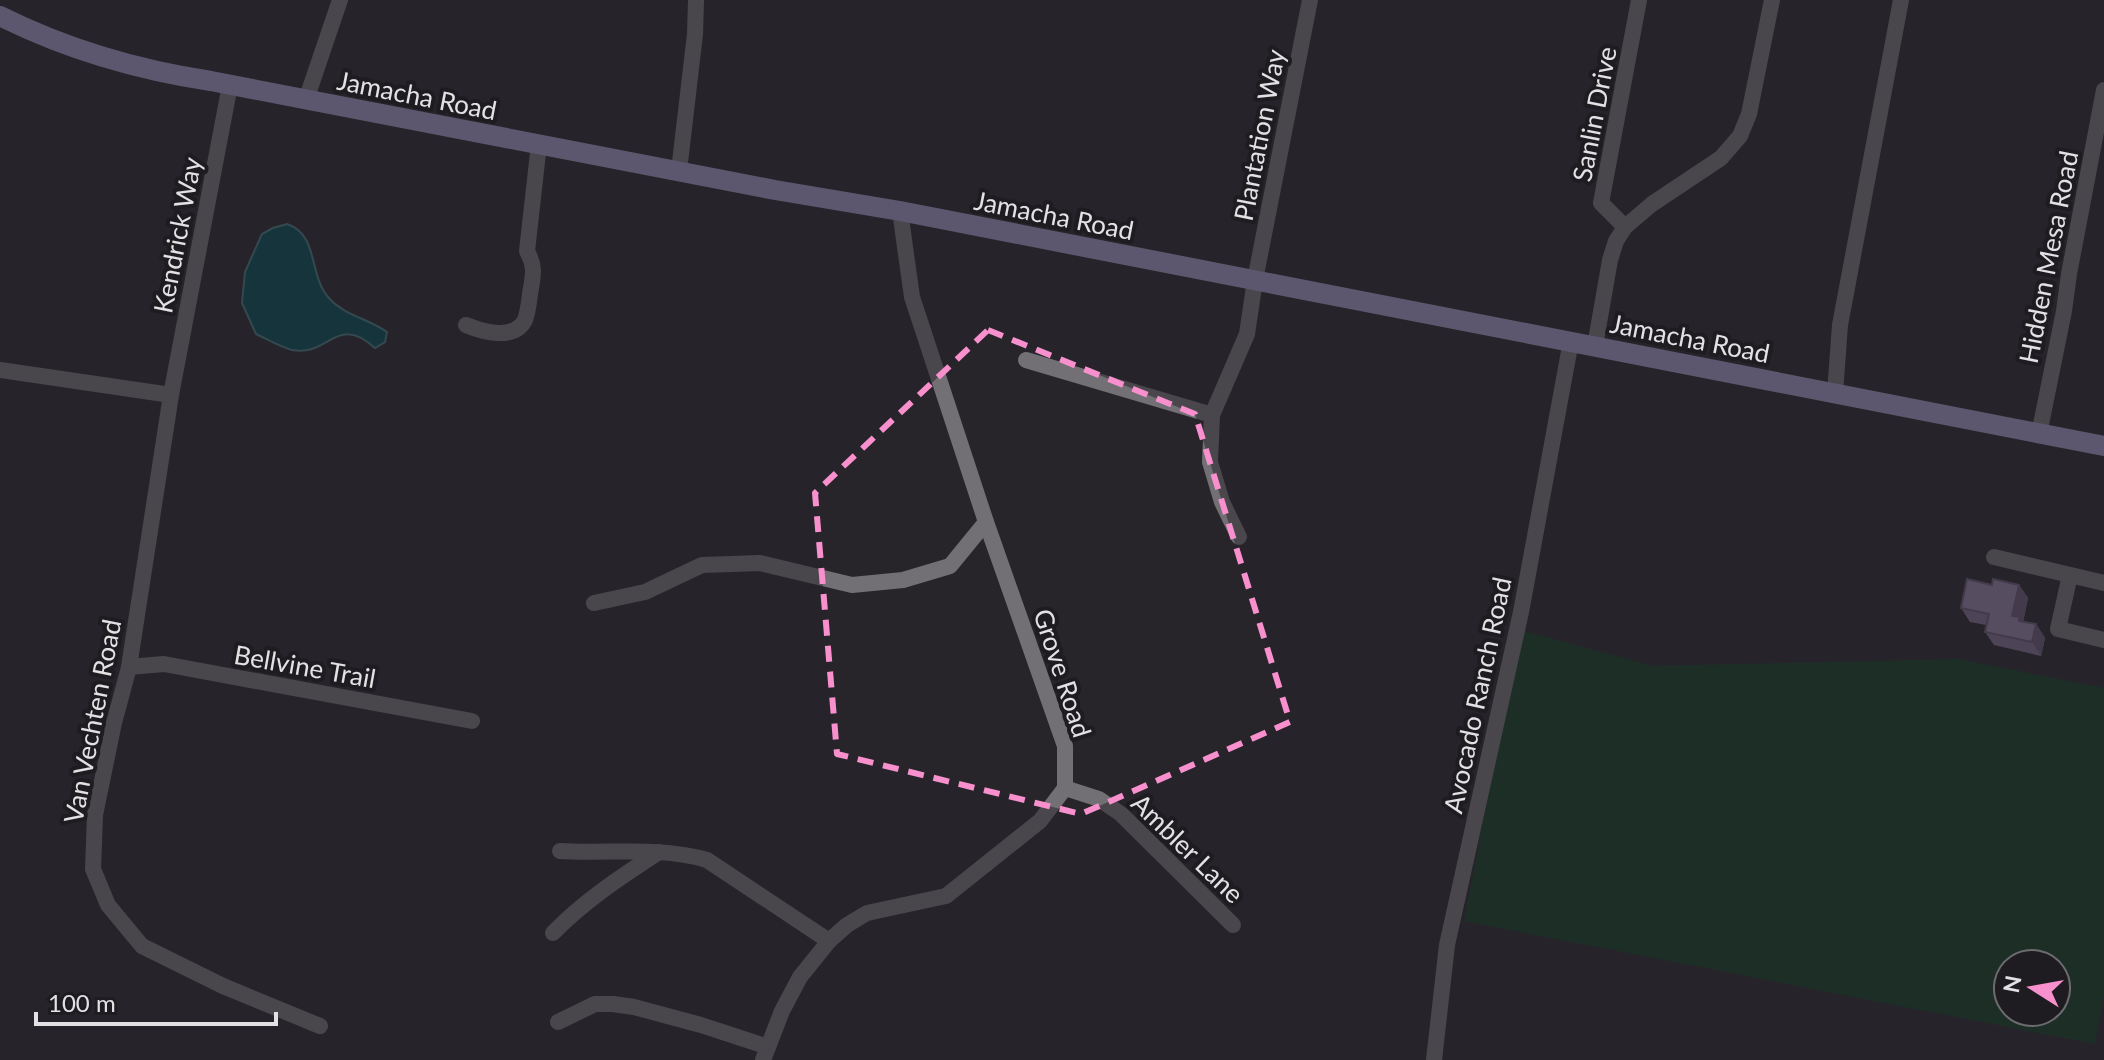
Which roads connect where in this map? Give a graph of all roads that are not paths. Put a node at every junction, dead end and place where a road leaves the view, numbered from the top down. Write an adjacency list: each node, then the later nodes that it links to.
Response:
1 (340, 0): 10 (street)
2 (696, 0): 12 (street)
3 (1310, 0): 15 (street, Plantation Way)
4 (1639, 0): 14 (street, Sanlin Drive)
5 (1772, 0): 14 (street)
6 (1901, 0): 21 (street)
7 (0, 16): 8 (main road, Jamacha Road)
8 (230, 85): 10 (main road, Jamacha Road); 22 (street, Kendrick Way)
9 (2104, 90): 24 (street, Hidden Mesa Road)
10 (306, 100): 11 (main road, Jamacha Road)
11 (539, 144): 12 (main road, Jamacha Road); 16 (street)
12 (679, 171): 13 (main road, Jamacha Road)
13 (900, 211): 15 (main road, Jamacha Road); 26 (street, Grove Road)
14 (1625, 227): 18 (street)
15 (1255, 280): 17 (main road, Jamacha Road); 23 (street, Plantation Way)
16 (466, 325)
17 (1571, 341): 18 (main road, Jamacha Road); 44 (street, Avocado Ranch Road)
18 (1595, 346): 21 (main road, Jamacha Road)
19 (1026, 360): 23 (street)
20 (0, 370): 22 (street)
21 (1835, 393): 24 (main road, Jamacha Road)
22 (171, 395): 33 (street, Van Vechten Road)
23 (1212, 415): 27 (street)
24 (2039, 434): 25 (main road, Jamacha Road)
25 (2104, 446)
26 (986, 522): 31 (street); 35 (street, Grove Road)
27 (1239, 537)
28 (1994, 557): 29 (street)
29 (2070, 575): 30 (street); 32 (street)
30 (2104, 583)
31 (594, 603)
32 (2104, 640)
33 (129, 667): 34 (street, Bellvine Trail); 42 (street, Van Vechten Road)
34 (472, 721)
35 (1065, 788): 38 (street, Ambler Lane); 40 (street)
36 (560, 851): 37 (street)
37 (661, 851): 39 (street); 40 (street)
38 (1233, 925)
39 (553, 933)
40 (829, 941): 43 (street)
41 (558, 1022): 43 (street)
42 (320, 1026)
43 (766, 1053)
44 (1434, 1060)

